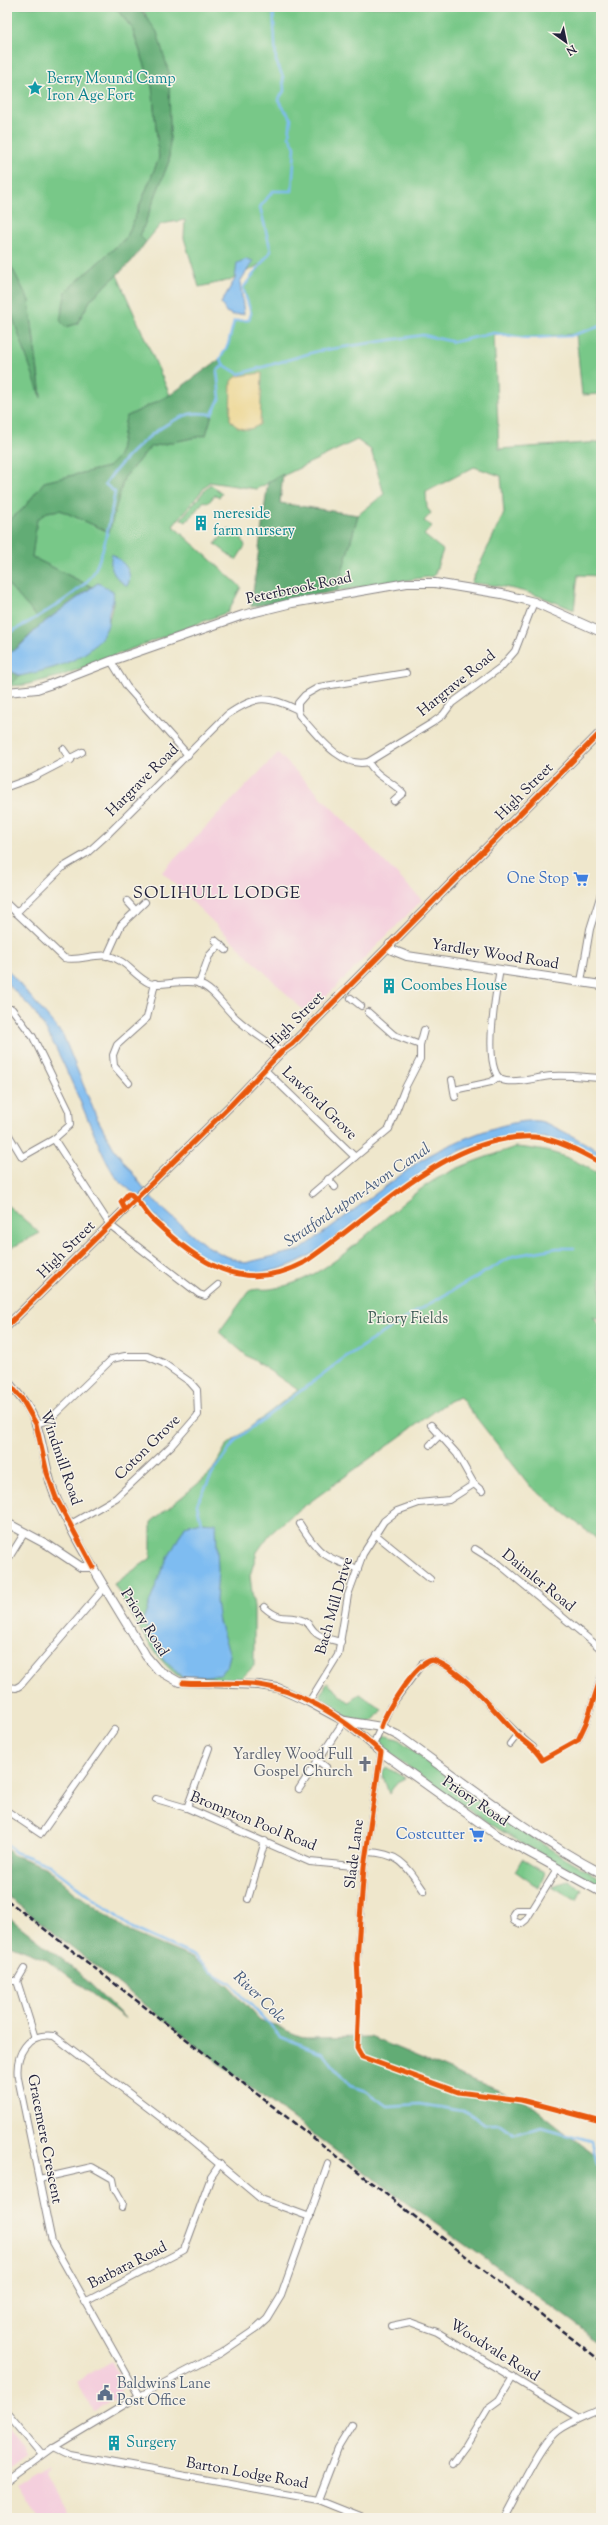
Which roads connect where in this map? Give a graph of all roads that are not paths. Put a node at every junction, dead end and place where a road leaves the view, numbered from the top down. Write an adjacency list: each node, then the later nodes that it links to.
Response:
1 (534, 602): 2 (street, Peterbrook Road); 3 (street, Peterbrook Road); 12 (street, Hargrave Road)
2 (601, 632)
3 (111, 661): 5 (street, Peterbrook Road); 10 (street)
4 (406, 673): 6 (street)
5 (7, 692)
6 (298, 710): 10 (street, Hargrave Road); 12 (street, Hargrave Road)
7 (601, 732): 21 (street, High Street)
8 (63, 749): 11 (street)
9 (82, 752): 11 (street)
10 (188, 755): 20 (street, Hargrave Road)
11 (71, 760): 13 (street)
12 (368, 762): 14 (street)
13 (7, 787)
14 (394, 801)
15 (601, 894): 25 (street)
16 (127, 901): 19 (street)
17 (145, 902): 19 (street)
18 (7, 904): 20 (street)
19 (136, 911): 23 (street)
20 (16, 913): 23 (street)
21 (390, 944): 24 (street, Yardley Wood Road); 35 (street, High Street)
22 (226, 950): 27 (street)
23 (107, 956): 26 (street)
24 (500, 969): 25 (street, Yardley Wood Road); 37 (street)
25 (580, 982): 28 (street, Yardley Wood Road)
26 (155, 983): 27 (street); 40 (street)
27 (199, 984): 35 (street)
28 (601, 985)
29 (351, 998): 30 (street)
30 (361, 1006)
31 (7, 1009): 44 (street)
32 (368, 1012): 34 (street)
33 (424, 1030): 34 (street, Lawford Grove)
34 (420, 1045): 45 (street, Lawford Grove)
35 (281, 1052): 36 (street, High Street)
36 (265, 1070): 45 (street, Lawford Grove); 49 (street, High Street)
37 (498, 1077): 38 (street); 41 (street)
38 (601, 1078)
39 (452, 1080): 41 (street)
40 (128, 1083)
41 (454, 1090): 42 (street)
42 (456, 1097)
43 (7, 1132): 44 (street)
44 (54, 1139): 49 (street)
45 (355, 1157): 46 (street, Lawford Grove)
46 (328, 1179): 47 (street); 48 (street, Lawford Grove)
47 (336, 1187)
48 (313, 1193)
49 (110, 1225): 50 (street); 51 (street, High Street)
50 (218, 1285)
51 (7, 1326)
52 (7, 1381): 53 (street, Windmill Road)
53 (36, 1424): 61 (street, Windmill Road); 61 (street, Coton Grove)
54 (431, 1425): 55 (street)
55 (440, 1435): 56 (street); 57 (street)
56 (430, 1445)
57 (474, 1484): 58 (street); 63 (street, Bach Mill Drive)
58 (482, 1491)
59 (7, 1523): 62 (street)
60 (300, 1524): 67 (street)
61 (69, 1526): 66 (street, Windmill Road)
62 (25, 1532): 65 (street); 66 (street)
63 (375, 1534): 67 (street, Bach Mill Drive); 68 (street)
64 (476, 1550): 72 (street, Daimler Road)
65 (7, 1561)
66 (93, 1567): 69 (street, Priory Road)
67 (358, 1568): 71 (street, Bach Mill Drive)
68 (430, 1579)
69 (105, 1587): 74 (street); 75 (street, Priory Road)
70 (264, 1607): 71 (street)
71 (341, 1642): 75 (street, Bach Mill Drive)
72 (601, 1649)
73 (601, 1676): 80 (street)
74 (7, 1687)
75 (309, 1702): 76 (street, Priory Road)
76 (344, 1721): 77 (street, Priory Road); 82 (street, Priory Road); 86 (street)
77 (381, 1728): 79 (street); 82 (street); 96 (street, Priory Road)
78 (114, 1730): 91 (street)
79 (517, 1735): 81 (street); 83 (street)
80 (578, 1740)
81 (510, 1744)
82 (373, 1745): 85 (street, Priory Road)
83 (534, 1747)
84 (209, 1748): 90 (street)
85 (382, 1752): 93 (street, Slade Lane); 95 (street, Priory Road)
86 (317, 1760): 87 (street); 88 (street)
87 (326, 1767)
88 (299, 1789)
89 (156, 1799): 90 (street, Brompton Pool Road)
90 (187, 1808): 92 (street, Brompton Pool Road)
91 (7, 1811)
92 (265, 1841): 94 (street, Brompton Pool Road); 99 (street)
93 (367, 1852): 94 (street, Slade Lane); 97 (street)
94 (364, 1867): 101 (street, Slade Lane)
95 (558, 1868): 98 (street, Priory Road); 100 (street)
96 (601, 1873)
97 (424, 1891)
98 (601, 1892)
99 (248, 1899)
100 (532, 1910)
101 (357, 1959)
102 (24, 1969): 103 (street)
103 (17, 1980): 104 (street); 105 (street)
104 (7, 1981)
105 (35, 2038): 106 (street); 108 (street, Gracemere Crescent)
106 (220, 2164): 110 (street); 111 (street, Barbara Road)
107 (328, 2164): 110 (street)
108 (39, 2179): 109 (street); 111 (street, Gracemere Crescent)
109 (122, 2208)
110 (310, 2217): 114 (street)
111 (85, 2302): 114 (street, Gracemere Crescent)
112 (391, 2326): 113 (street, Woodvale Road)
113 (513, 2377): 117 (street, Woodvale Road); 122 (street)
114 (139, 2396): 120 (street)
115 (599, 2410): 117 (street); 118 (street)
116 (7, 2413): 121 (street)
117 (578, 2417): 126 (street)
118 (601, 2417)
119 (352, 2425): 124 (street)
120 (54, 2447): 121 (street); 124 (street, Barton Lodge Road)
121 (42, 2455): 123 (street)
122 (452, 2464)
123 (7, 2480)
124 (318, 2500): 125 (street, Barton Lodge Road)
125 (363, 2518)
126 (504, 2518)

